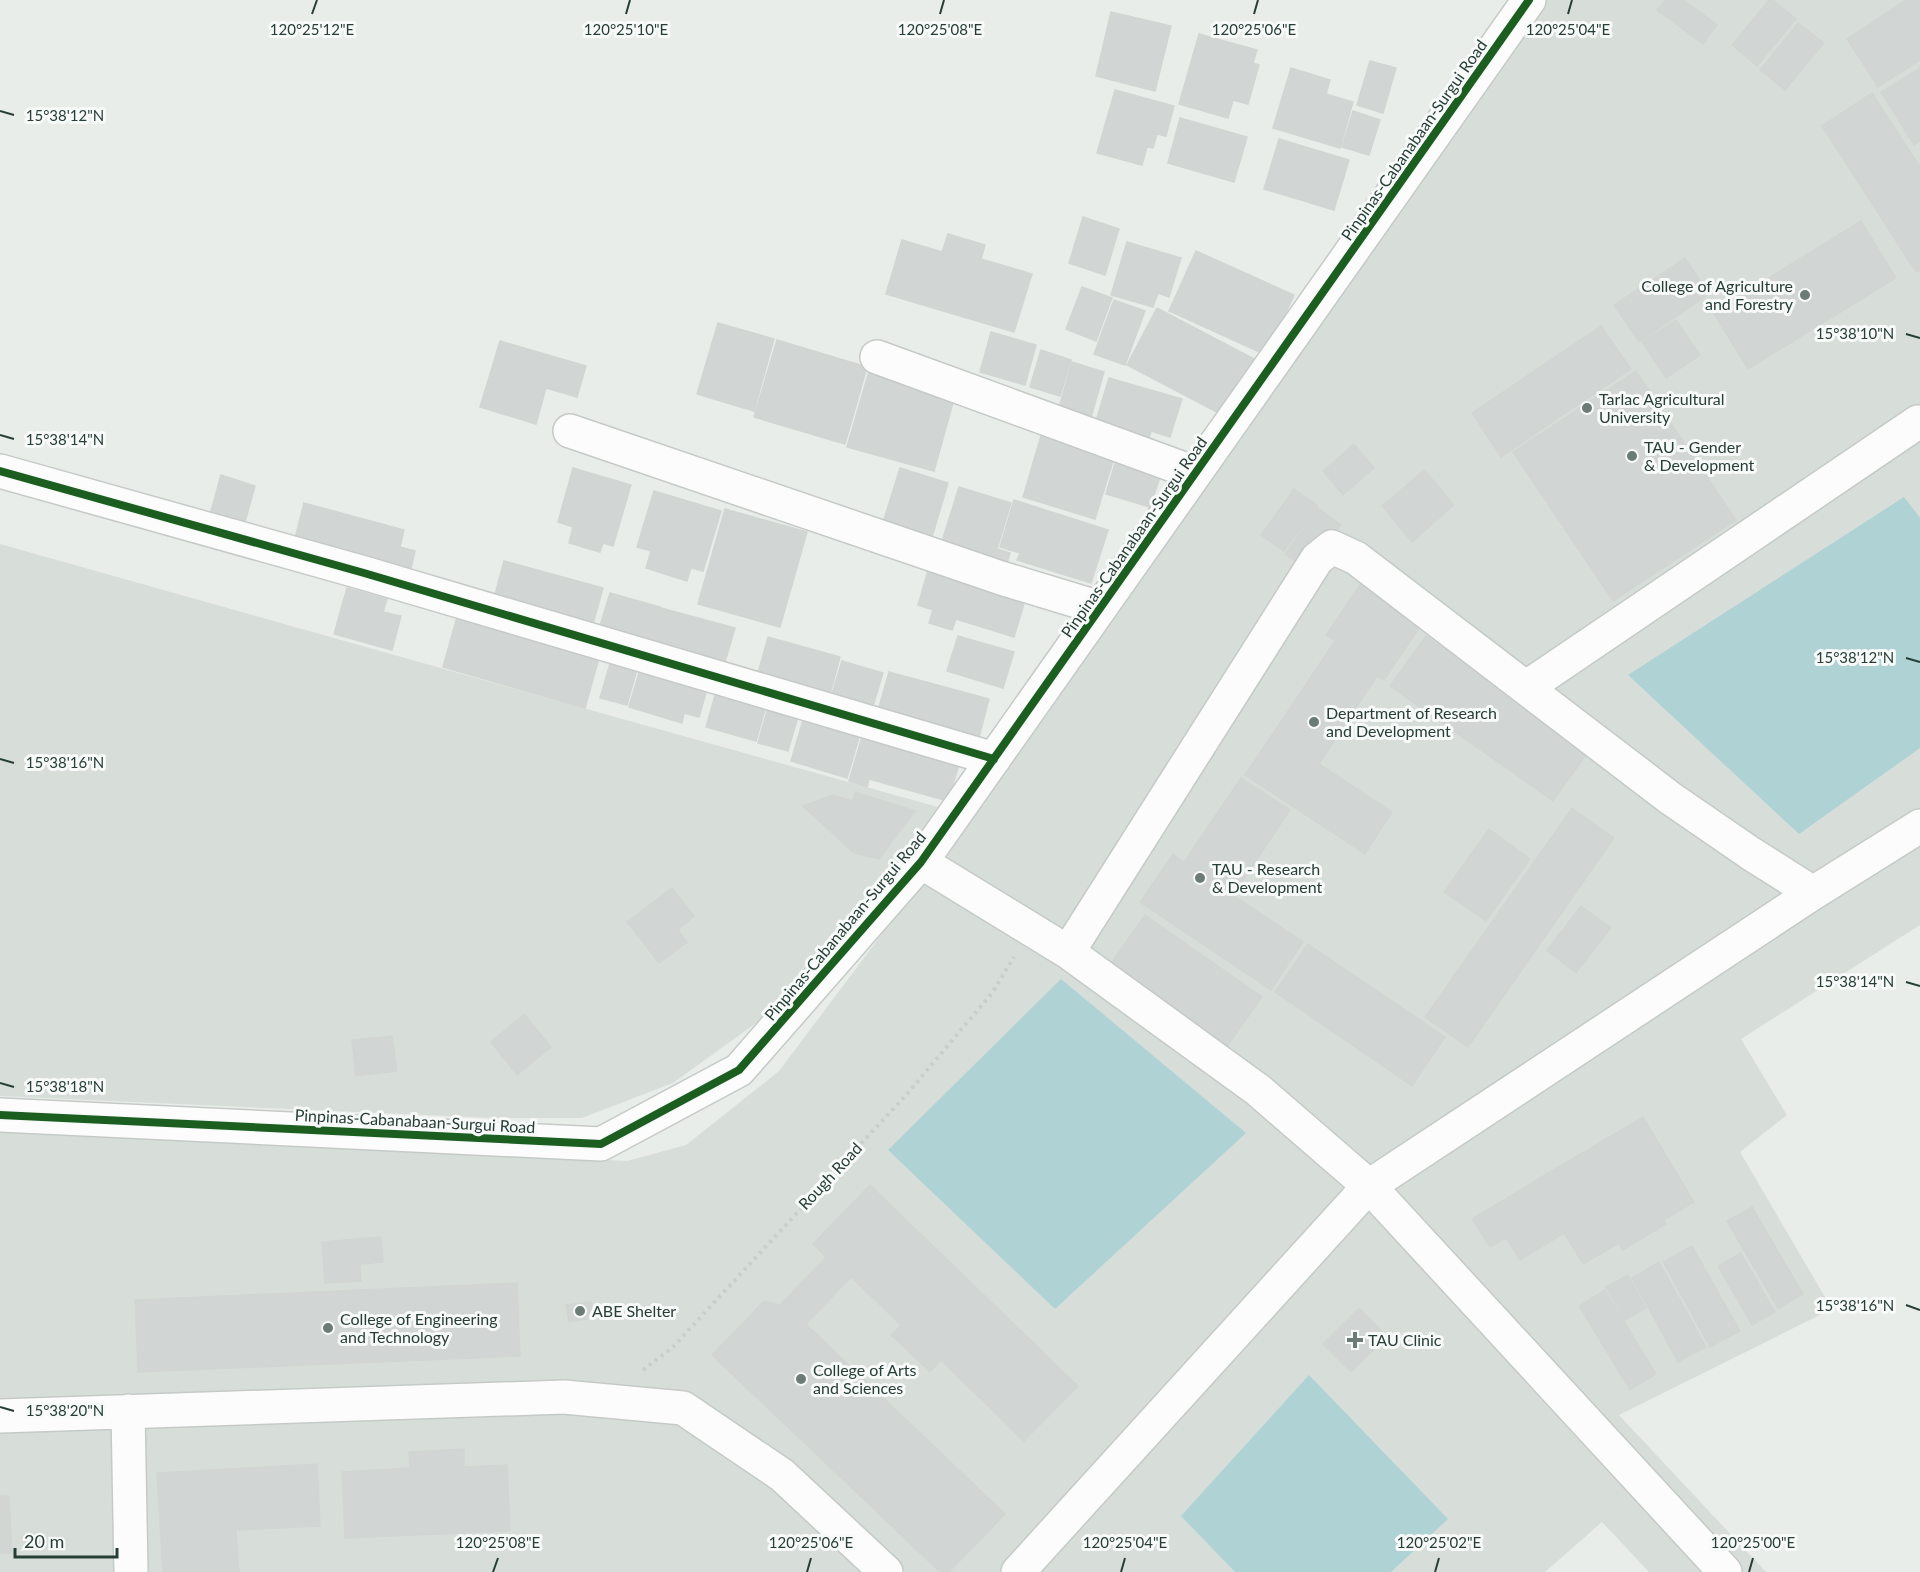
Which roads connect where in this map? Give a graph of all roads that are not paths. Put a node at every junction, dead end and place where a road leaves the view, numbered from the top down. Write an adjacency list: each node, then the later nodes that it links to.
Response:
1 (1529, 0): 6 (street, Pinpinas-Cabanabaan-Surgui Road)
2 (877, 357): 6 (street)
3 (1919, 416): 8 (street)
4 (570, 431): 7 (street)
5 (0, 471): 9 (street)
6 (1196, 473): 7 (street, Pinpinas-Cabanabaan-Surgui Road)
7 (1100, 608): 9 (street, Pinpinas-Cabanabaan-Surgui Road)
8 (1527, 687): 12 (street); 13 (street)
9 (994, 759): 11 (street, Pinpinas-Cabanabaan-Surgui Road)
10 (1920, 826): 12 (street)
11 (921, 862): 13 (street); 14 (street, Pinpinas-Cabanabaan-Surgui Road)
12 (1813, 893): 15 (street)
13 (1068, 952): 15 (street)
14 (0, 1115)
15 (1369, 1186): 20 (street); 21 (street)
16 (128, 1411): 17 (street); 18 (street); 19 (street)
17 (0, 1416)
18 (130, 1572)
19 (886, 1572)
20 (1018, 1572)
21 (1725, 1572)

